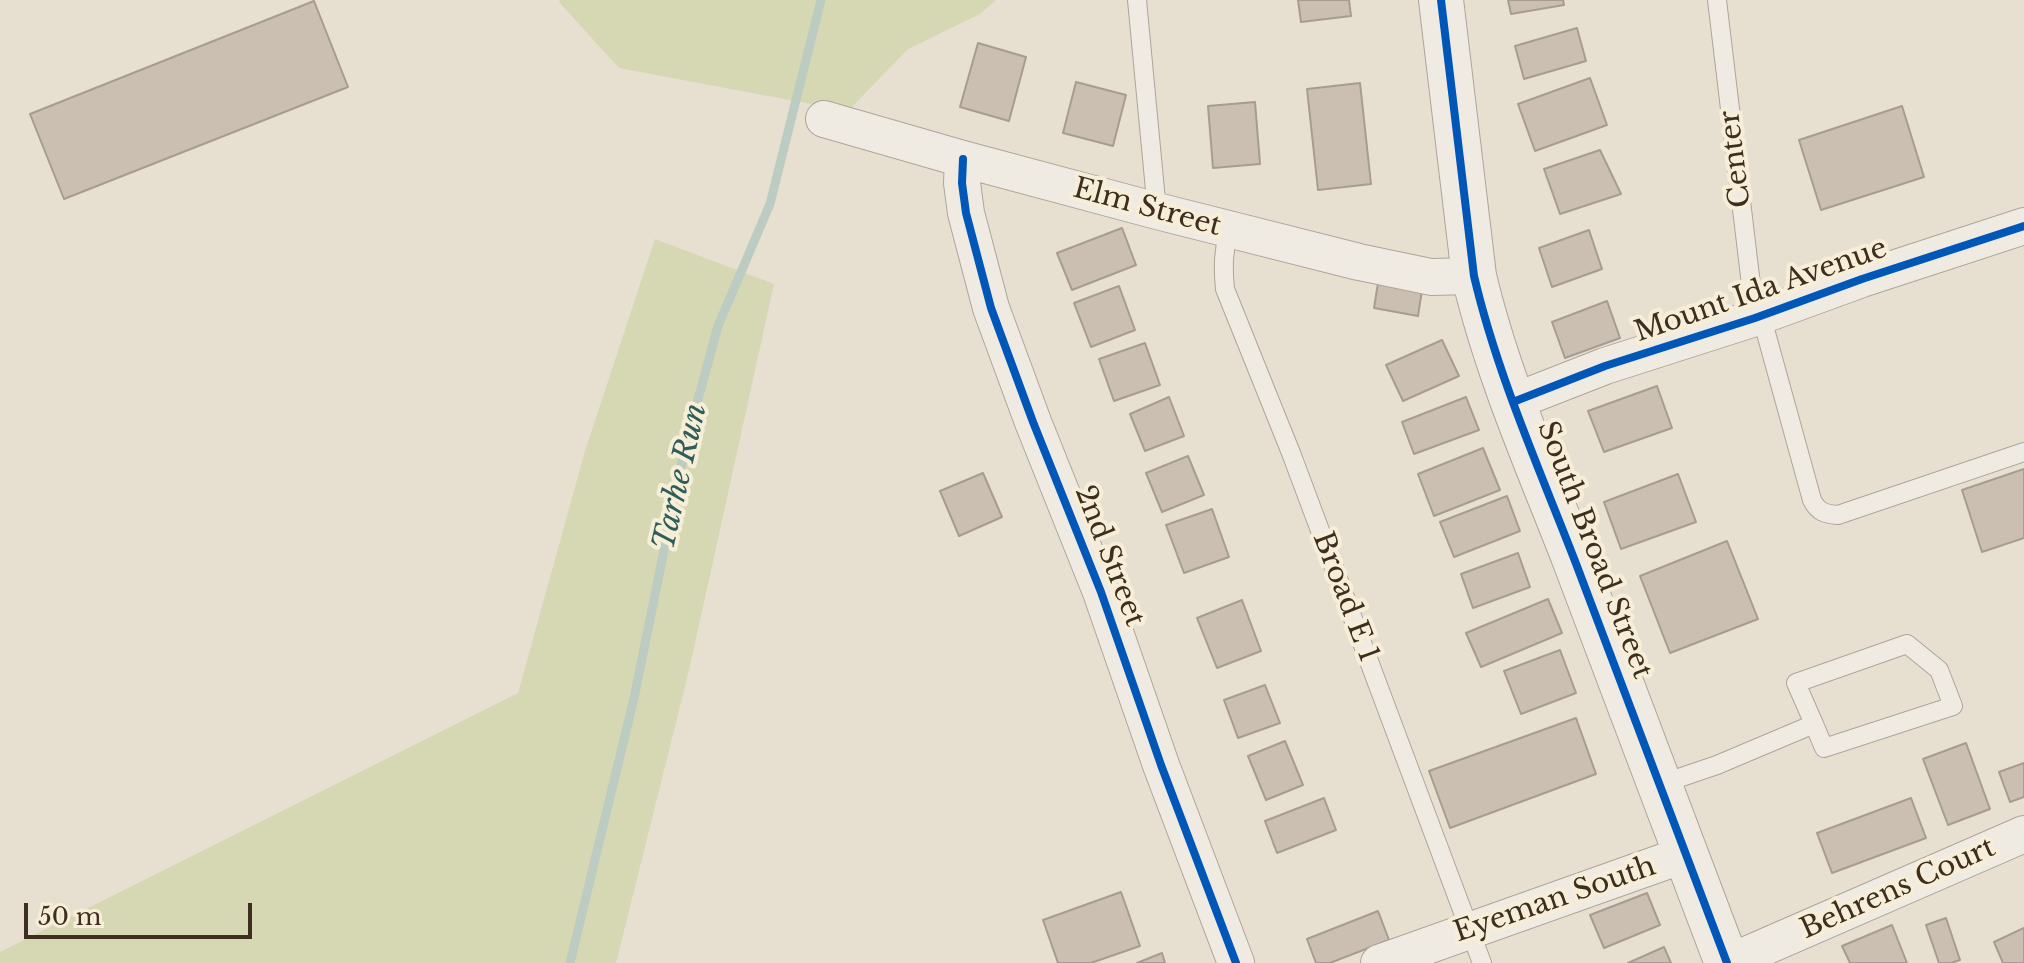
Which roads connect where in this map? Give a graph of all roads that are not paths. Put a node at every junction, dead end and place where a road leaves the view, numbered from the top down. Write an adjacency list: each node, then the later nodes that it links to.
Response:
1 (1137, 0): 6 (lane)
2 (1441, 0): 9 (street, South Broad Street)
3 (1717, 0): 10 (lane, Center)
4 (824, 119): 5 (street, Elm Street)
5 (963, 159): 6 (street, Elm Street); 18 (street, 2nd Street)
6 (1157, 211): 8 (street, Elm Street)
7 (2024, 226): 10 (street, Mount Ida Avenue)
8 (1229, 230): 9 (street, Elm Street); 17 (lane, Broad E 1)
9 (1474, 276): 11 (street, South Broad Street)
10 (1758, 317): 11 (street, Mount Ida Avenue); 12 (lane, Center)
11 (1513, 402): 14 (street, South Broad Street)
12 (2024, 452)
13 (1814, 724): 13 (lane); 14 (lane)
14 (1661, 784): 16 (street, South Broad Street)
15 (2024, 834): 20 (street, Behrens Court)
16 (1686, 854): 17 (street, Eyeman South); 20 (street, South Broad Street)
17 (1476, 947): 19 (street, Eyeman South)
18 (1236, 963)
19 (1379, 963)
20 (1728, 963)

